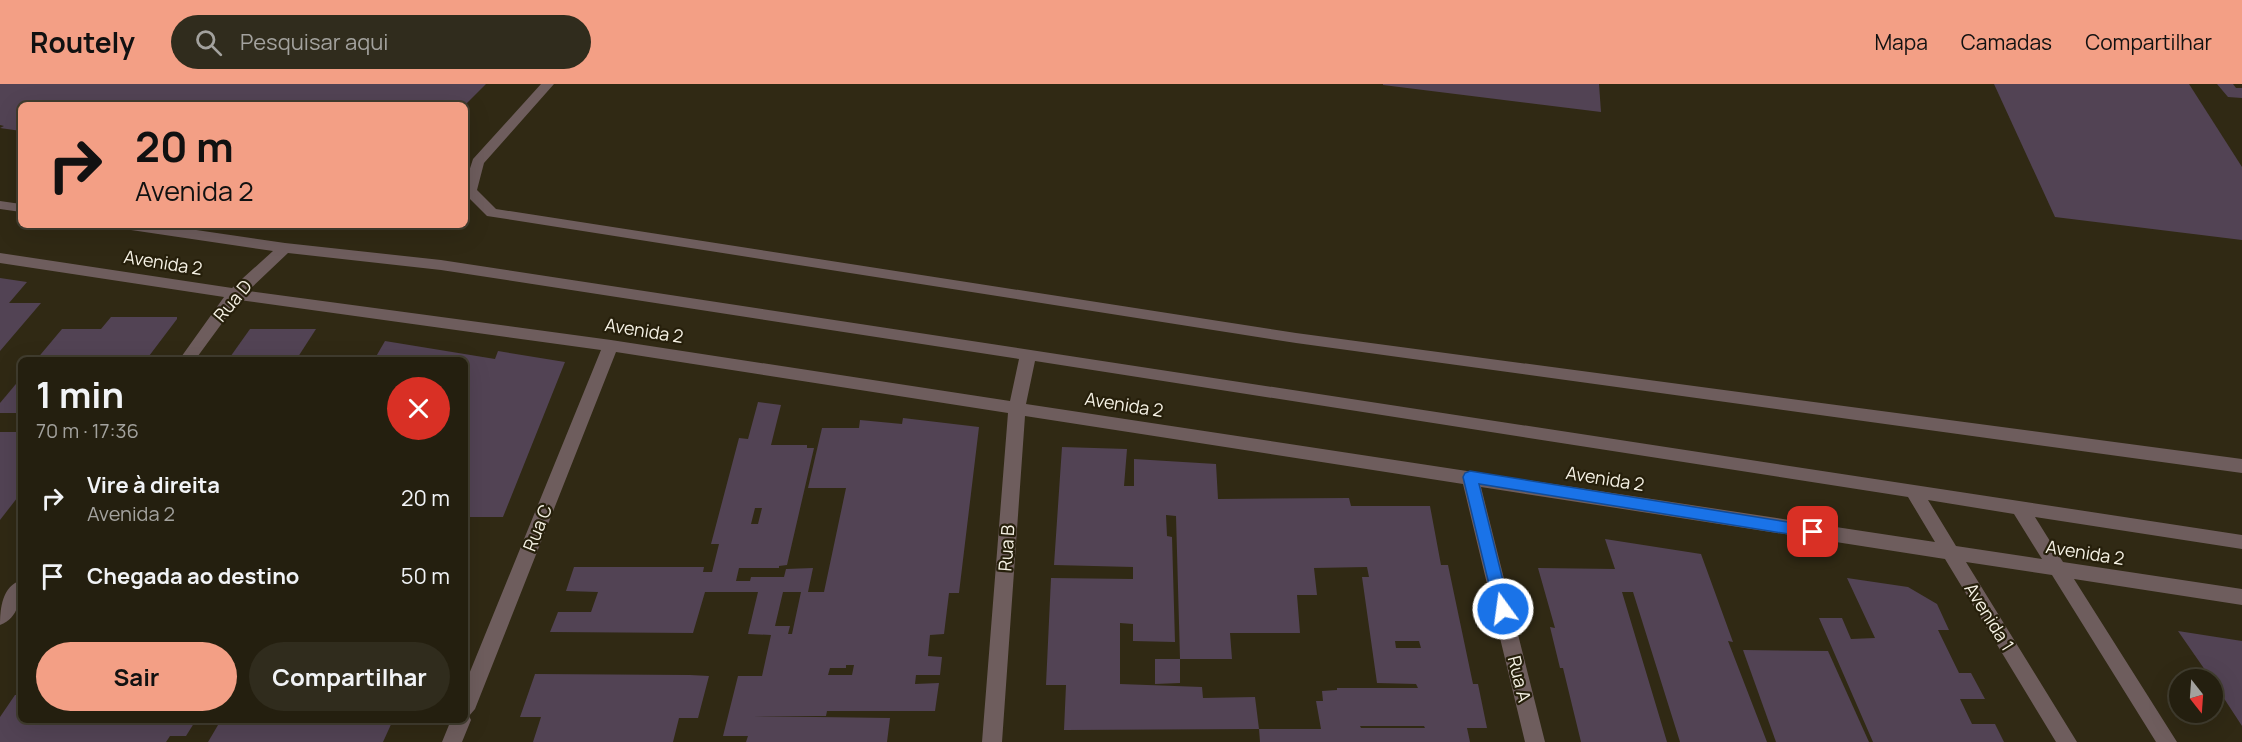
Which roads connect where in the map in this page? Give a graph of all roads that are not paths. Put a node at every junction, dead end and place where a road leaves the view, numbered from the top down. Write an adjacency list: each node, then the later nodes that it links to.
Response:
1 (548, 84): 12 (street)
2 (0, 205): 3 (street)
3 (18, 208)
4 (151, 228): 5 (street, Avenida 2)
5 (285, 248): 7 (street, Rua D); 9 (street, Avenida 2)
6 (0, 258): 7 (street, Avenida 2)
7 (235, 294): 8 (street, Avenida 2); 10 (street, Rua D)
8 (611, 346): 11 (street, Avenida 2); 22 (street, Rua C)
9 (1028, 355): 11 (street, Rua B); 14 (street, Avenida 2)
10 (189, 357)
11 (1017, 409): 13 (street, Avenida 2); 25 (street, Rua B)
12 (2242, 466)
13 (1470, 477): 17 (street, Avenida 2); 26 (street, Rua A)
14 (1912, 491): 15 (street, Avenida 2); 17 (street, Avenida 1)
15 (2019, 507): 16 (street, Avenida 2); 18 (street)
16 (2242, 542)
17 (1950, 554): 18 (street, Avenida 2); 27 (street, Avenida 1)
18 (2059, 569): 20 (street, Avenida 2); 28 (street)
19 (18, 592): 21 (street)
20 (2242, 597)
21 (0, 617)
22 (468, 702)
23 (460, 723): 24 (street)
24 (452, 742)
25 (992, 742)
26 (1534, 742)
27 (2067, 742)
28 (2167, 742)

